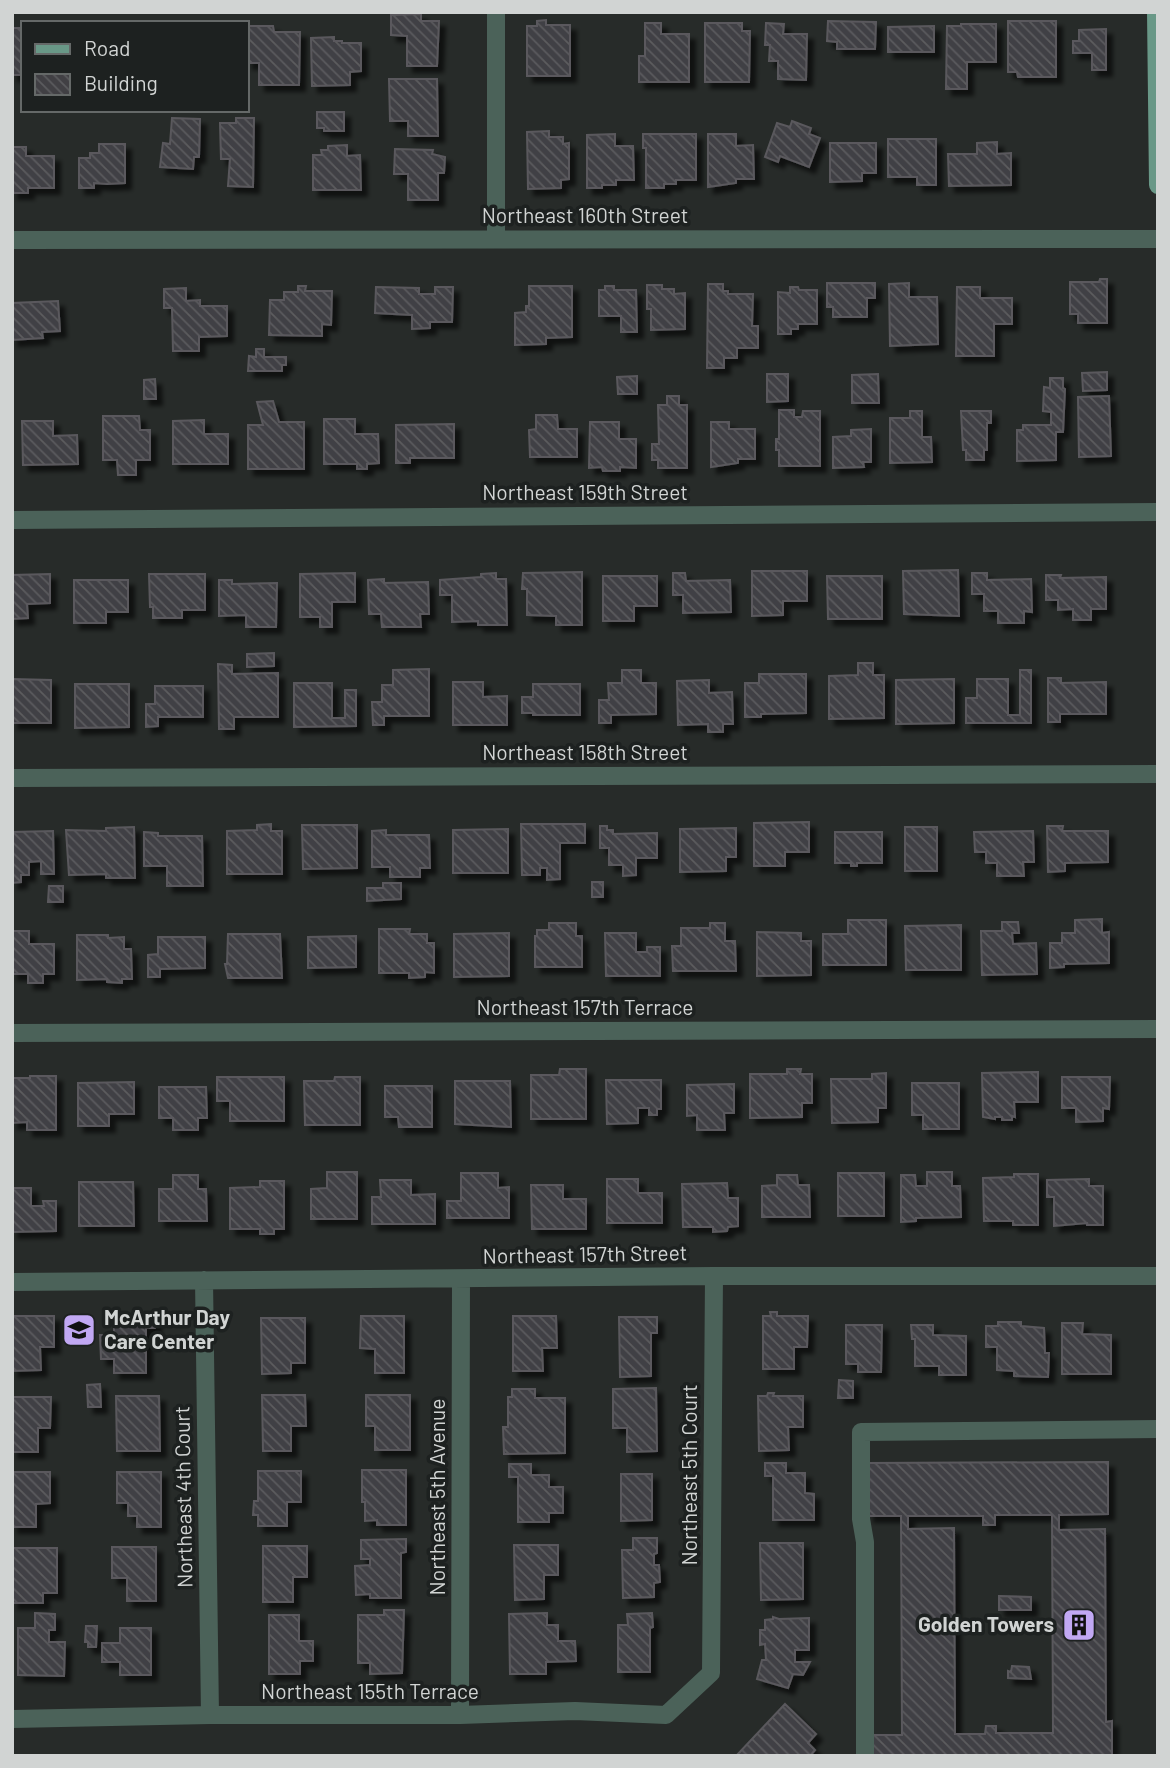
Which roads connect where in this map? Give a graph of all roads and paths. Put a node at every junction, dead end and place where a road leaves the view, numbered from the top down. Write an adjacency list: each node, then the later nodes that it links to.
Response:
1 (496, 12): 4 (street)
2 (1156, 12): 3 (main road)
3 (1158, 186)
4 (496, 238): 5 (street, Northeast 160th Street); 6 (street, Northeast 160th Street)
5 (1158, 239)
6 (12, 240)
7 (1158, 512): 8 (street, Northeast 159th Street)
8 (12, 520)
9 (1158, 774): 10 (street, Northeast 158th Street)
10 (12, 778)
11 (1158, 1029): 12 (street, Northeast 157th Terrace)
12 (12, 1033)
13 (714, 1276): 14 (street, Northeast 157th Street); 15 (street, Northeast 157th Street); 19 (street, Northeast 5th Court)
14 (1158, 1276)
15 (461, 1279): 16 (street, Northeast 157th Street); 21 (street, Northeast 5th Avenue)
16 (204, 1280): 17 (street, Northeast 157th Street); 20 (street, Northeast 4th Court)
17 (12, 1282)
18 (1158, 1429): 23 (street)
19 (711, 1674): 21 (street, Northeast 155th Terrace)
20 (210, 1715): 21 (street, Northeast 155th Terrace); 22 (street, Northeast 155th Terrace)
21 (460, 1715)
22 (12, 1719)
23 (865, 1756)

